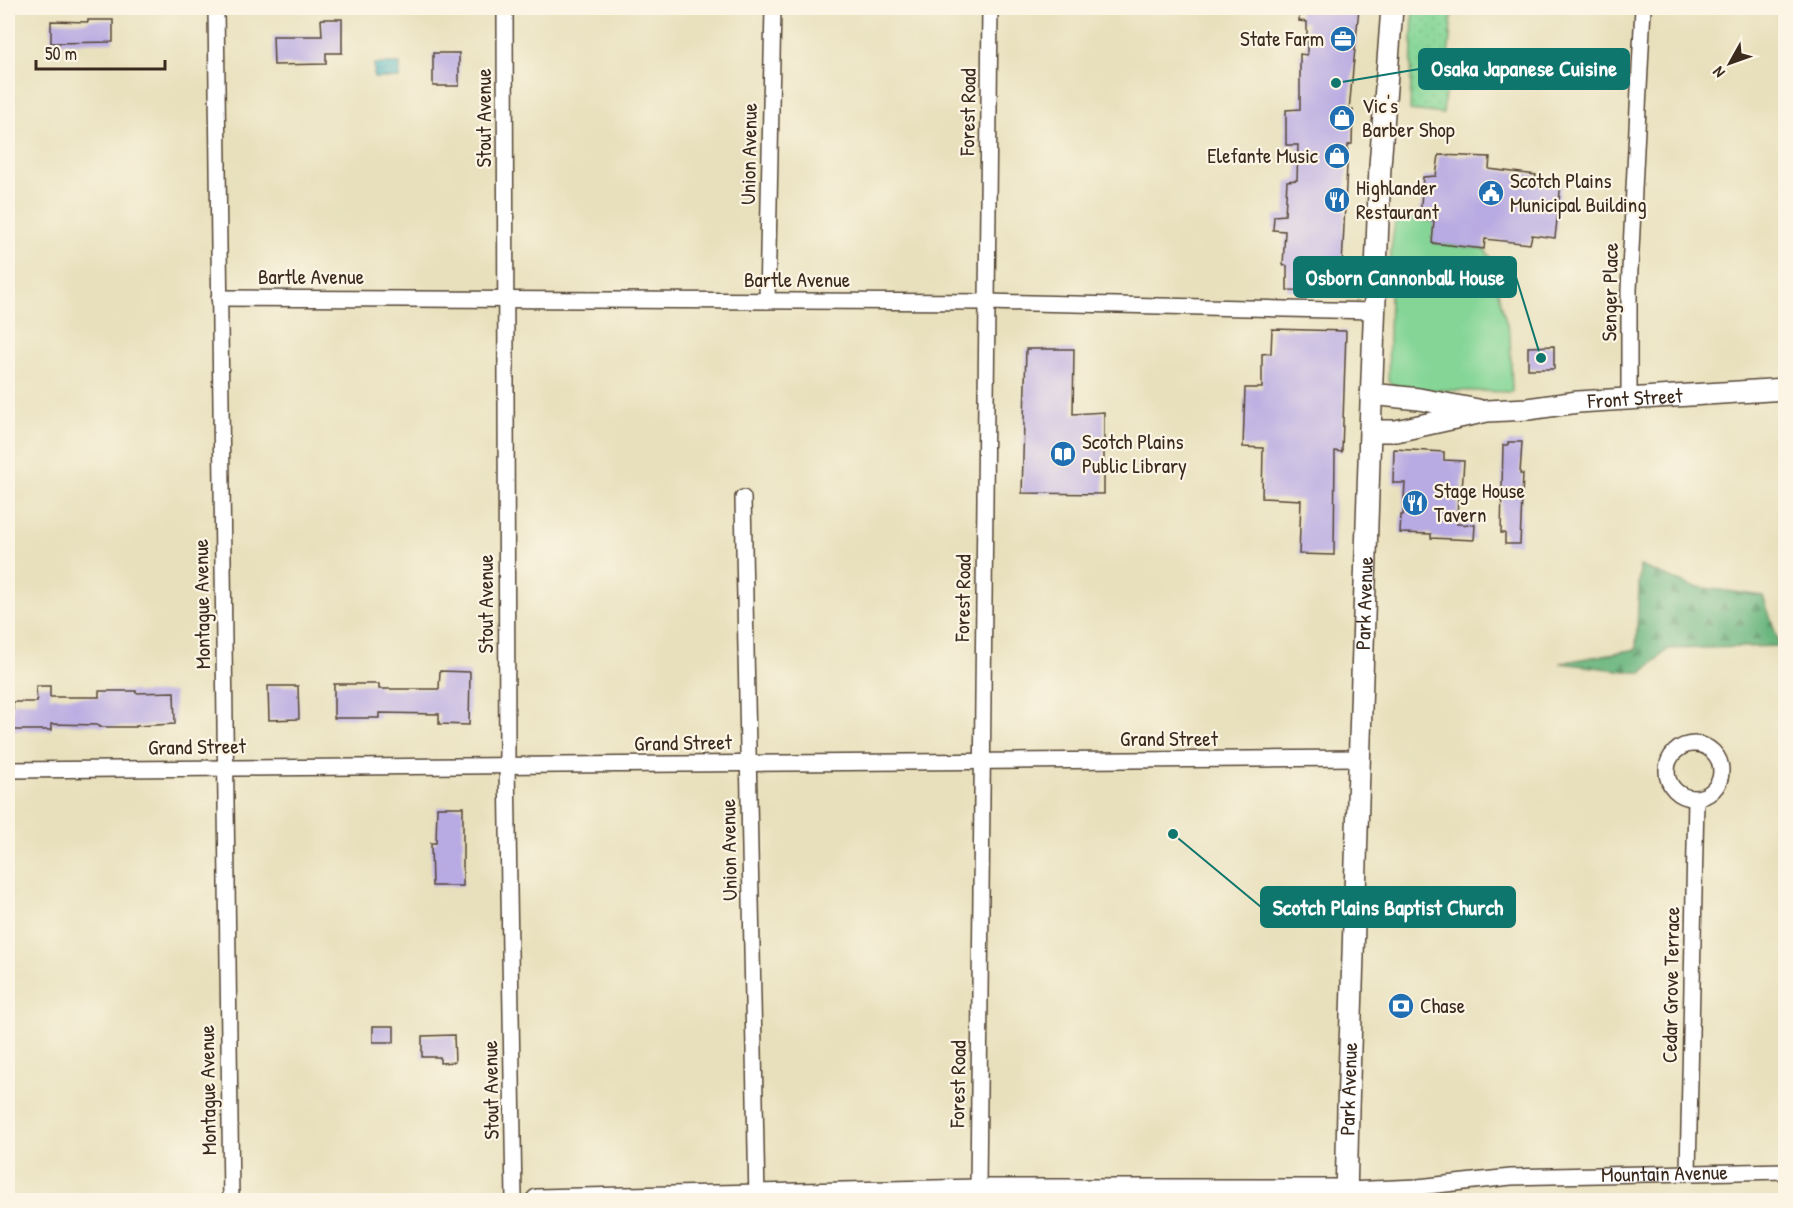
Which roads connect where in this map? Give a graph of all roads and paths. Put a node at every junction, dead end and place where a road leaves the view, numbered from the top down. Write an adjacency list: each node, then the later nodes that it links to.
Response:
1 (216, 8): 7 (street, Montague Avenue)
2 (504, 8): 8 (street, Stout Avenue)
3 (773, 8): 9 (street, Union Avenue)
4 (990, 8): 10 (street, Forest Road)
5 (1392, 8): 11 (street, Park Avenue)
6 (1643, 8): 14 (street, Senger Place)
7 (219, 298): 8 (street, Bartle Avenue); 22 (street, Montague Avenue)
8 (506, 299): 9 (street, Bartle Avenue); 21 (street, Stout Avenue)
9 (767, 301): 10 (street, Bartle Avenue)
10 (987, 302): 11 (street, Bartle Avenue); 19 (street, Forest Road)
11 (1375, 311): 13 (street, Park Avenue)
12 (1785, 389): 14 (street, Front Street)
13 (1371, 394): 15 (street, Front Street); 16 (street, Park Avenue)
14 (1629, 399): 15 (street, Front Street)
15 (1487, 411): 16 (street, Front Street)
16 (1370, 431): 18 (street, Park Avenue)
17 (743, 498): 20 (street, Union Avenue)
18 (1359, 758): 19 (street, Grand Street); 28 (street, Park Avenue)
19 (982, 761): 20 (street, Grand Street); 27 (street, Forest Road)
20 (748, 763): 21 (street, Grand Street); 29 (street, Union Avenue)
21 (507, 765): 22 (street, Grand Street); 31 (street, Stout Avenue)
22 (225, 768): 23 (street, Grand Street); 30 (street, Montague Avenue)
23 (8, 770)
24 (1696, 799): 26 (street, Cedar Grove Terrace)
25 (1785, 1171): 26 (street, Mountain Avenue)
26 (1689, 1173): 28 (street, Mountain Avenue)
27 (978, 1190): 28 (street, Mountain Avenue); 29 (street, Mountain Avenue)
28 (1347, 1195)
29 (757, 1198): 32 (street, Mountain Avenue)
30 (231, 1200)
31 (514, 1200)
32 (537, 1200)

